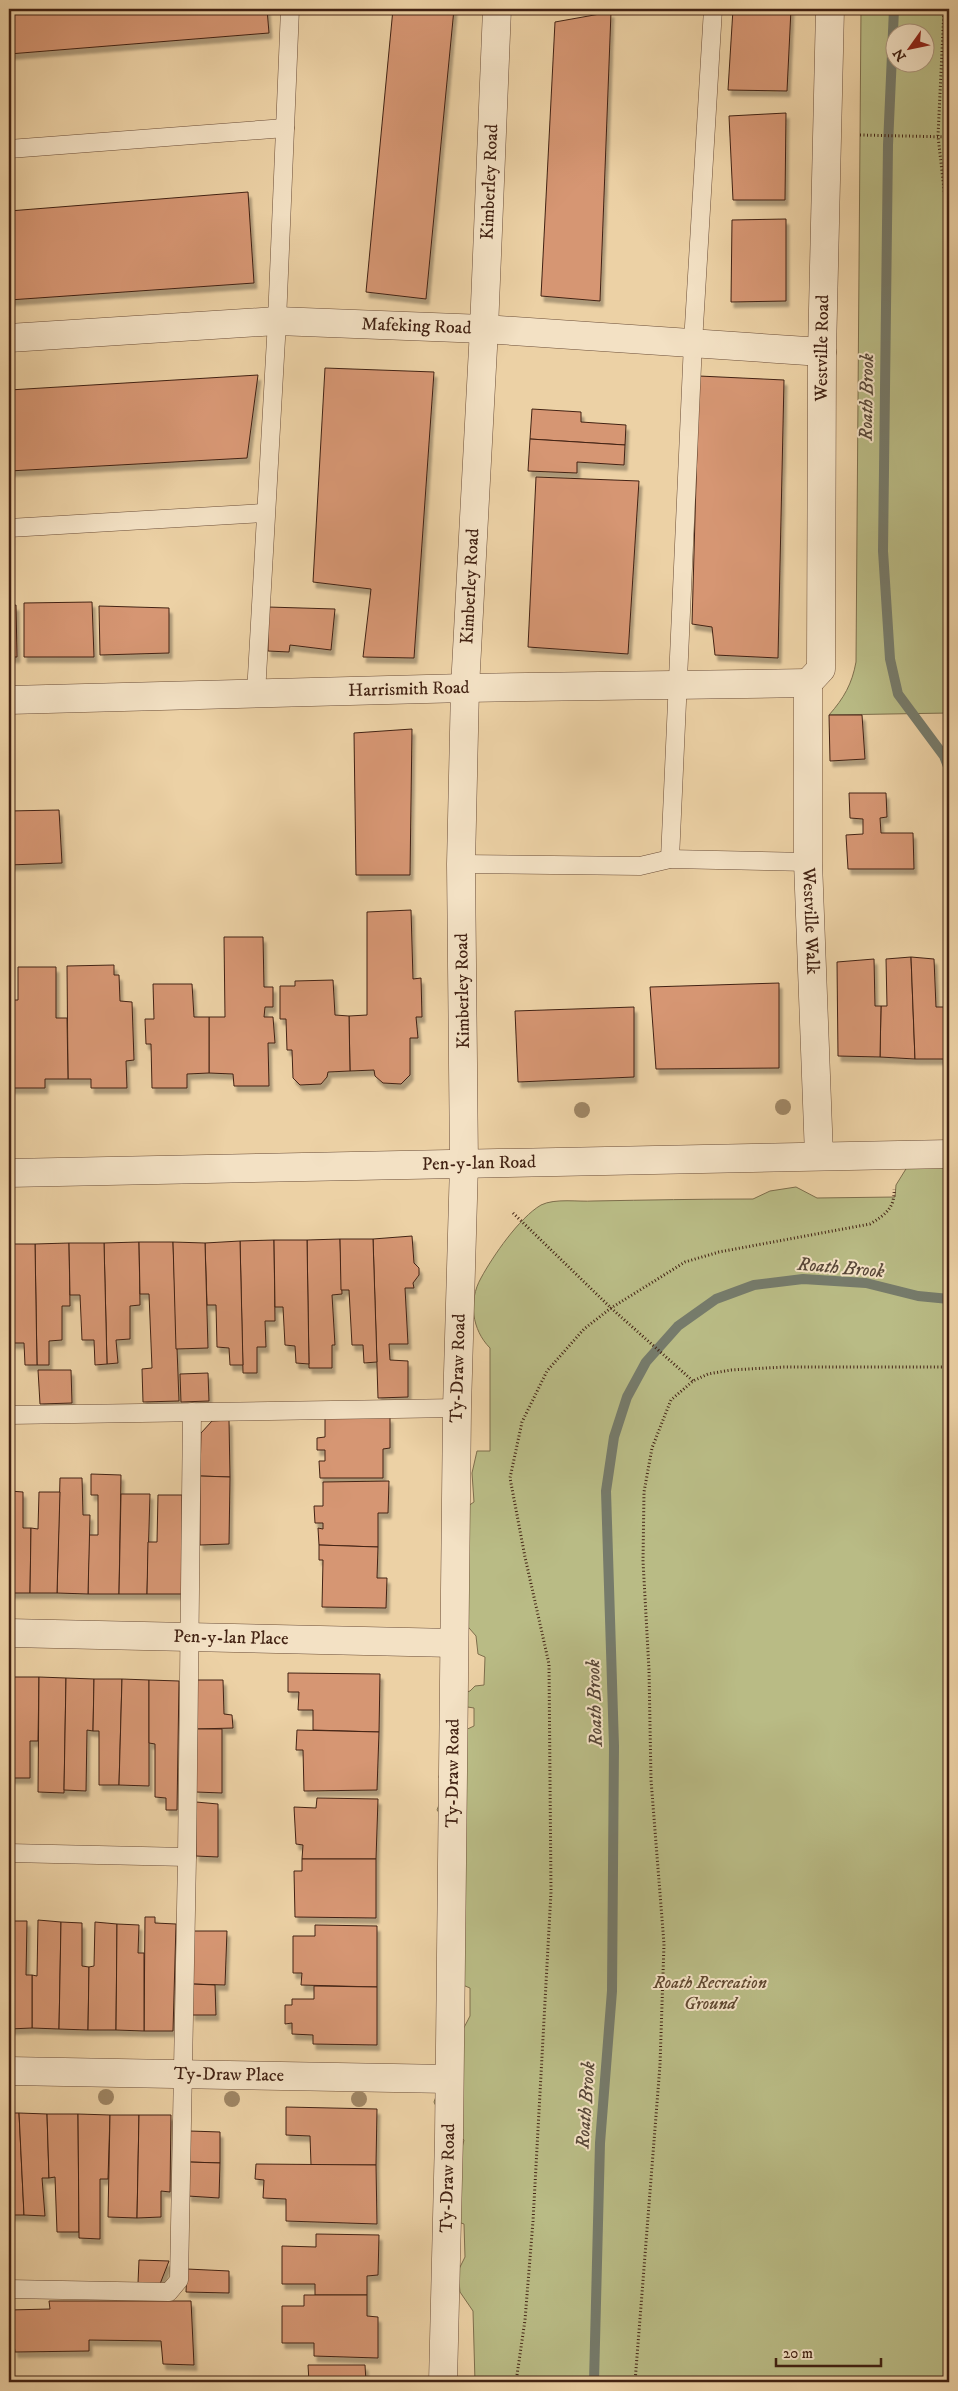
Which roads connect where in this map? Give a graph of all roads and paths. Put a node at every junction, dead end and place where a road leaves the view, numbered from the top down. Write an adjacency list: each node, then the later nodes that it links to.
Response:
1 (290, 9): 6 (lane)
2 (497, 9): 13 (street, Kimberley Road)
3 (713, 9): 15 (lane)
4 (830, 9): 16 (street, Westville Road)
5 (944, 9): 8 (path)
6 (285, 128): 10 (lane); 12 (lane)
7 (862, 135): 8 (path)
8 (938, 136): 9 (path); 11 (path)
9 (949, 137)
10 (9, 149)
11 (949, 234)
12 (277, 321): 13 (street, Mafeking Road); 14 (street, Mafeking Road); 17 (lane)
13 (484, 329): 15 (street, Mafeking Road); 21 (street, Kimberley Road)
14 (9, 338)
15 (693, 342): 16 (street, Mafeking Road); 20 (lane)
16 (822, 352): 19 (street, Westville Road)
17 (264, 513): 18 (lane); 22 (lane)
18 (9, 528)
19 (808, 683): 20 (street, Harrismith Road); 25 (street, Westville Walk)
20 (677, 685): 21 (street, Harrismith Road); 24 (lane)
21 (465, 688): 22 (street, Harrismith Road); 26 (street, Kimberley Road)
22 (256, 694): 23 (street, Harrismith Road)
23 (9, 700)
24 (670, 859): 25 (lane); 26 (lane)
25 (808, 862): 28 (street, Westville Walk)
26 (461, 864): 29 (street, Kimberley Road)
27 (949, 1154): 28 (street, Pen-y-lan Road)
28 (819, 1156): 29 (street, Pen-y-lan Road)
29 (464, 1164): 30 (street, Pen-y-lan Road); 36 (street, Ty-Draw Road)
30 (9, 1174)
31 (894, 1189): 33 (path)
32 (513, 1214): 33 (path)
33 (612, 1308): 35 (path); 49 (path)
34 (949, 1367): 35 (path)
35 (693, 1381): 50 (path)
36 (457, 1408): 37 (lane); 41 (street, Ty-Draw Road)
37 (192, 1412): 38 (lane); 40 (lane)
38 (9, 1415)
39 (9, 1633): 40 (street, Pen-y-lan Place)
40 (189, 1638): 41 (street, Pen-y-lan Place); 43 (lane)
41 (453, 1643): 46 (street, Ty-Draw Road)
42 (9, 1853): 43 (lane)
43 (187, 1858): 45 (lane)
44 (9, 2071): 45 (street, Ty-Draw Place)
45 (182, 2074): 46 (street, Ty-Draw Place); 47 (lane)
46 (449, 2079): 48 (street, Ty-Draw Road)
47 (9, 2289)
48 (443, 2382)
49 (516, 2382)
50 (635, 2382)

